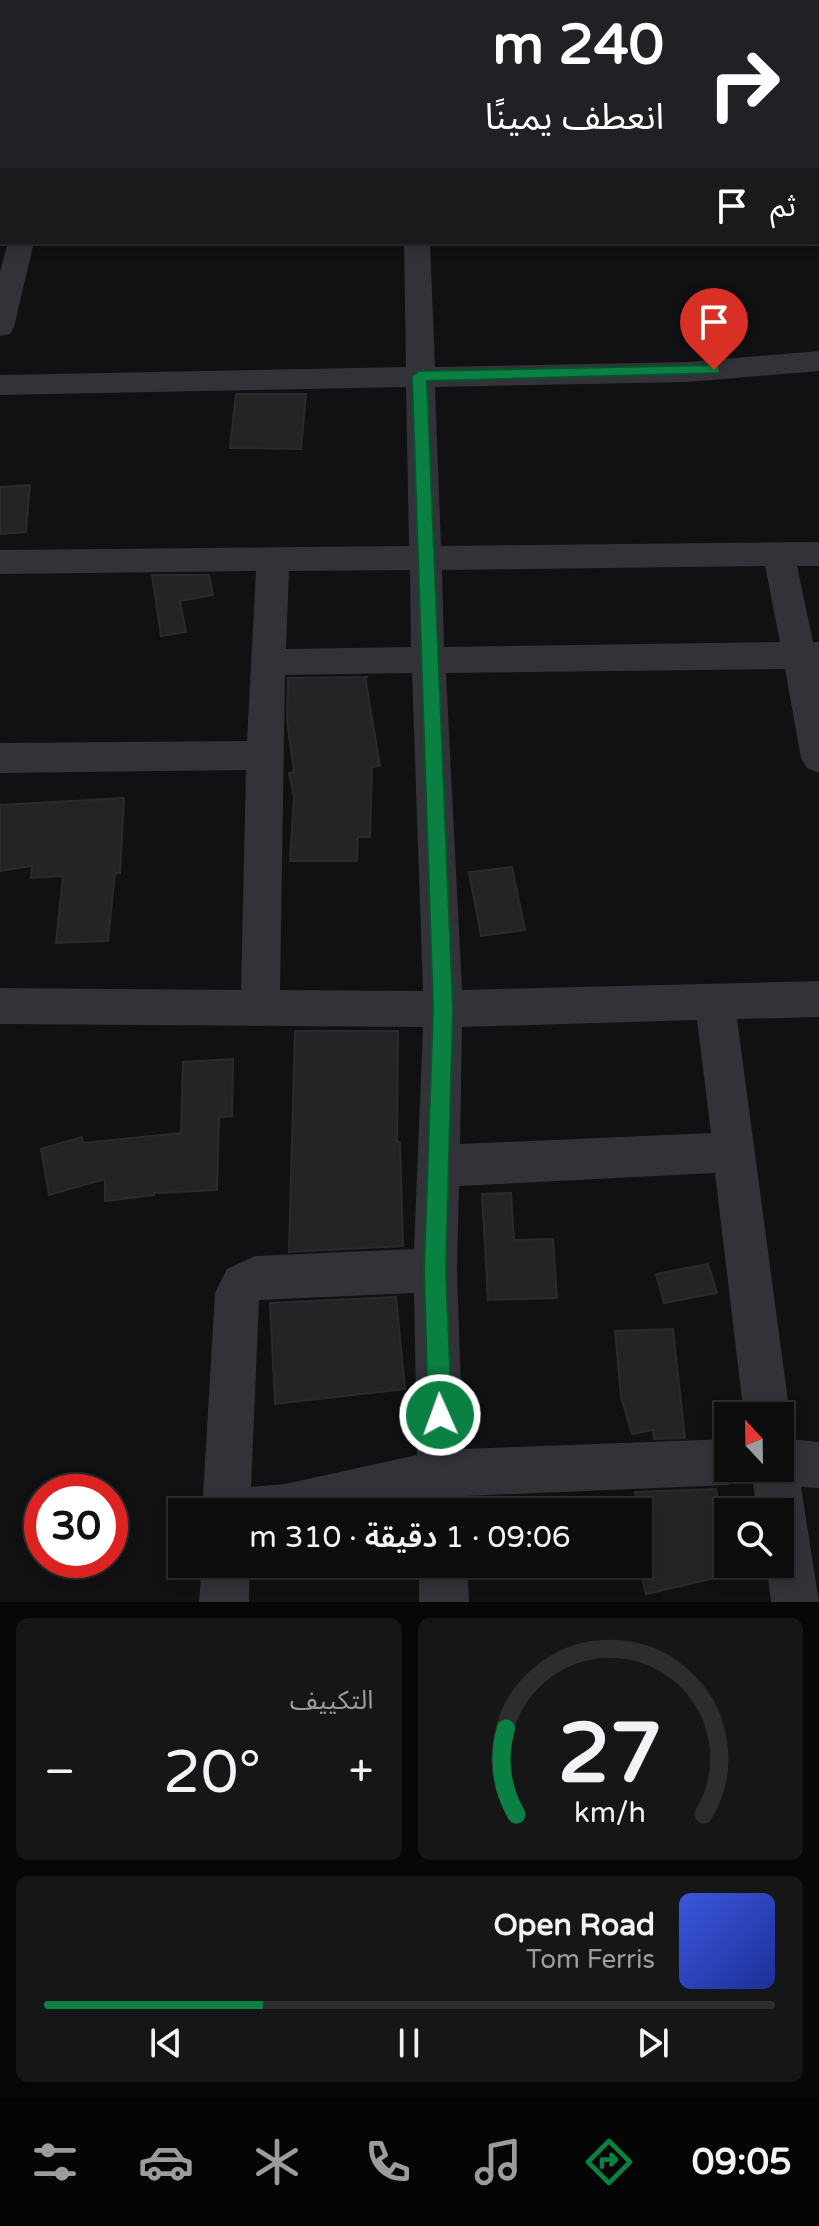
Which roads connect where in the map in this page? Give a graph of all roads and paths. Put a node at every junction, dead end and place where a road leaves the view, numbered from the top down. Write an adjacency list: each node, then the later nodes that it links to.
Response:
1 (21, 244): 3 (street)
2 (417, 244): 5 (street)
3 (0, 327)
4 (819, 361): 5 (street)
5 (419, 376): 6 (street); 9 (street)
6 (0, 385)
7 (779, 554): 8 (street); 9 (street); 12 (street)
8 (819, 554)
9 (425, 557): 10 (street); 13 (street)
10 (273, 560): 11 (street); 14 (street)
11 (0, 562)
12 (809, 655): 13 (street); 17 (street)
13 (428, 659): 14 (street); 22 (street)
14 (270, 662): 15 (street)
15 (264, 755): 16 (street); 21 (street)
16 (0, 758)
17 (819, 758)
18 (819, 999): 19 (street)
19 (715, 1002): 22 (street); 23 (street)
20 (0, 1006): 21 (street)
21 (260, 1007): 22 (street)
22 (443, 1009): 24 (street)
23 (735, 1152): 24 (street); 26 (street)
24 (438, 1166): 25 (street)
25 (435, 1270): 31 (street); 32 (street)
26 (765, 1402)
27 (794, 1462): 29 (street)
28 (714, 1464): 31 (street)
29 (819, 1465)
30 (776, 1482): 38 (street)
31 (442, 1493): 33 (street)
32 (227, 1498)
33 (390, 1498)
34 (225, 1578): 36 (street)
35 (443, 1578): 37 (street)
36 (224, 1602)
37 (444, 1602)
38 (796, 1602)

